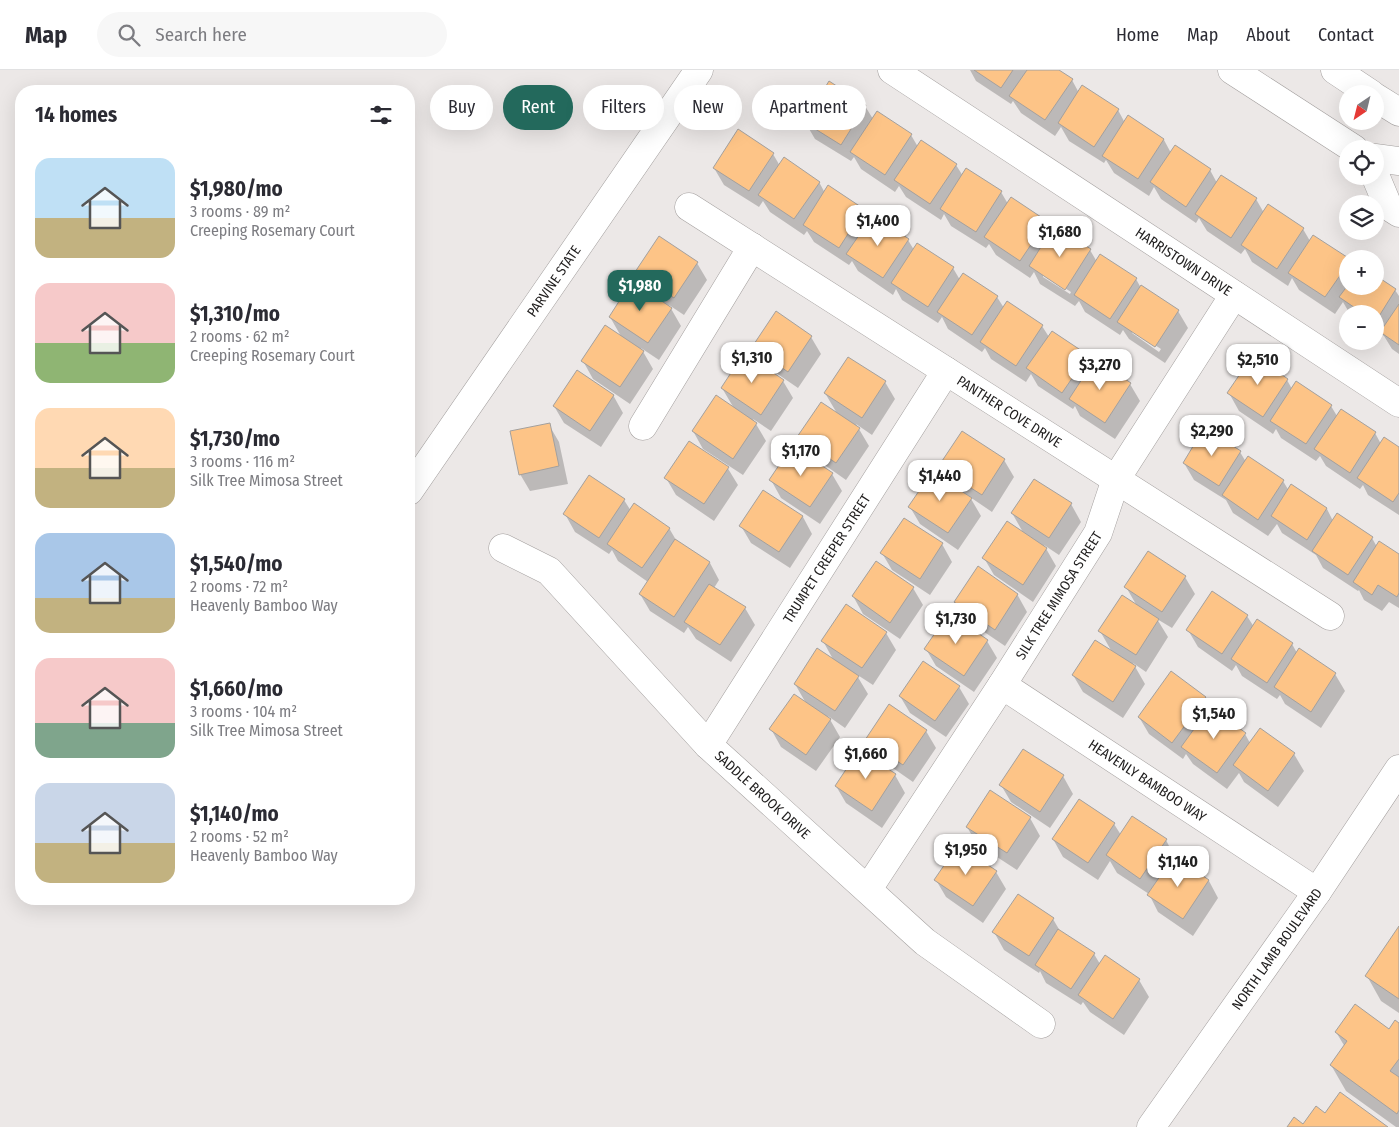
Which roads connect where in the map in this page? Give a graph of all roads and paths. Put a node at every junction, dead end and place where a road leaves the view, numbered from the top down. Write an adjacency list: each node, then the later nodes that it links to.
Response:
1 (698, 70): 20 (street, PARVINE STATE)
2 (892, 70): 15 (street, HARRISTOWN DRIVE)
3 (1232, 70): 8 (street)
4 (1334, 70): 5 (street)
5 (1357, 85)
6 (1384, 102): 7 (street)
7 (1399, 112)
8 (1340, 140)
9 (1384, 159): 10 (street)
10 (1399, 161)
11 (1379, 185): 13 (street)
12 (689, 207): 14 (street, PANTHER COVE DRIVE)
13 (1399, 213)
14 (752, 247): 16 (street, PANTHER COVE DRIVE); 18 (street)
15 (1234, 295): 17 (street, HARRISTOWN DRIVE); 19 (street, SILK TREE MIMOSA STREET)
16 (946, 371): 19 (street, PANTHER COVE DRIVE); 24 (street, TRUMPET CREEPER STREET)
17 (1399, 403)
18 (643, 426)
19 (1116, 479): 22 (street, PANTHER COVE DRIVE); 23 (street, SILK TREE MIMOSA STREET)
20 (415, 481)
21 (503, 548): 24 (street, SADDLE BROOK DRIVE)
22 (1330, 616)
23 (1002, 685): 26 (street, SILK TREE MIMOSA STREET); 27 (street, HEAVENLY BAMBOO WAY)
24 (708, 745): 26 (street, SADDLE BROOK DRIVE)
25 (1399, 769): 27 (street, NORTH LAMB BOULEVARD)
26 (868, 889): 28 (street, SADDLE BROOK DRIVE)
27 (1317, 892): 29 (street, NORTH LAMB BOULEVARD)
28 (1041, 1024)
29 (1150, 1127)

